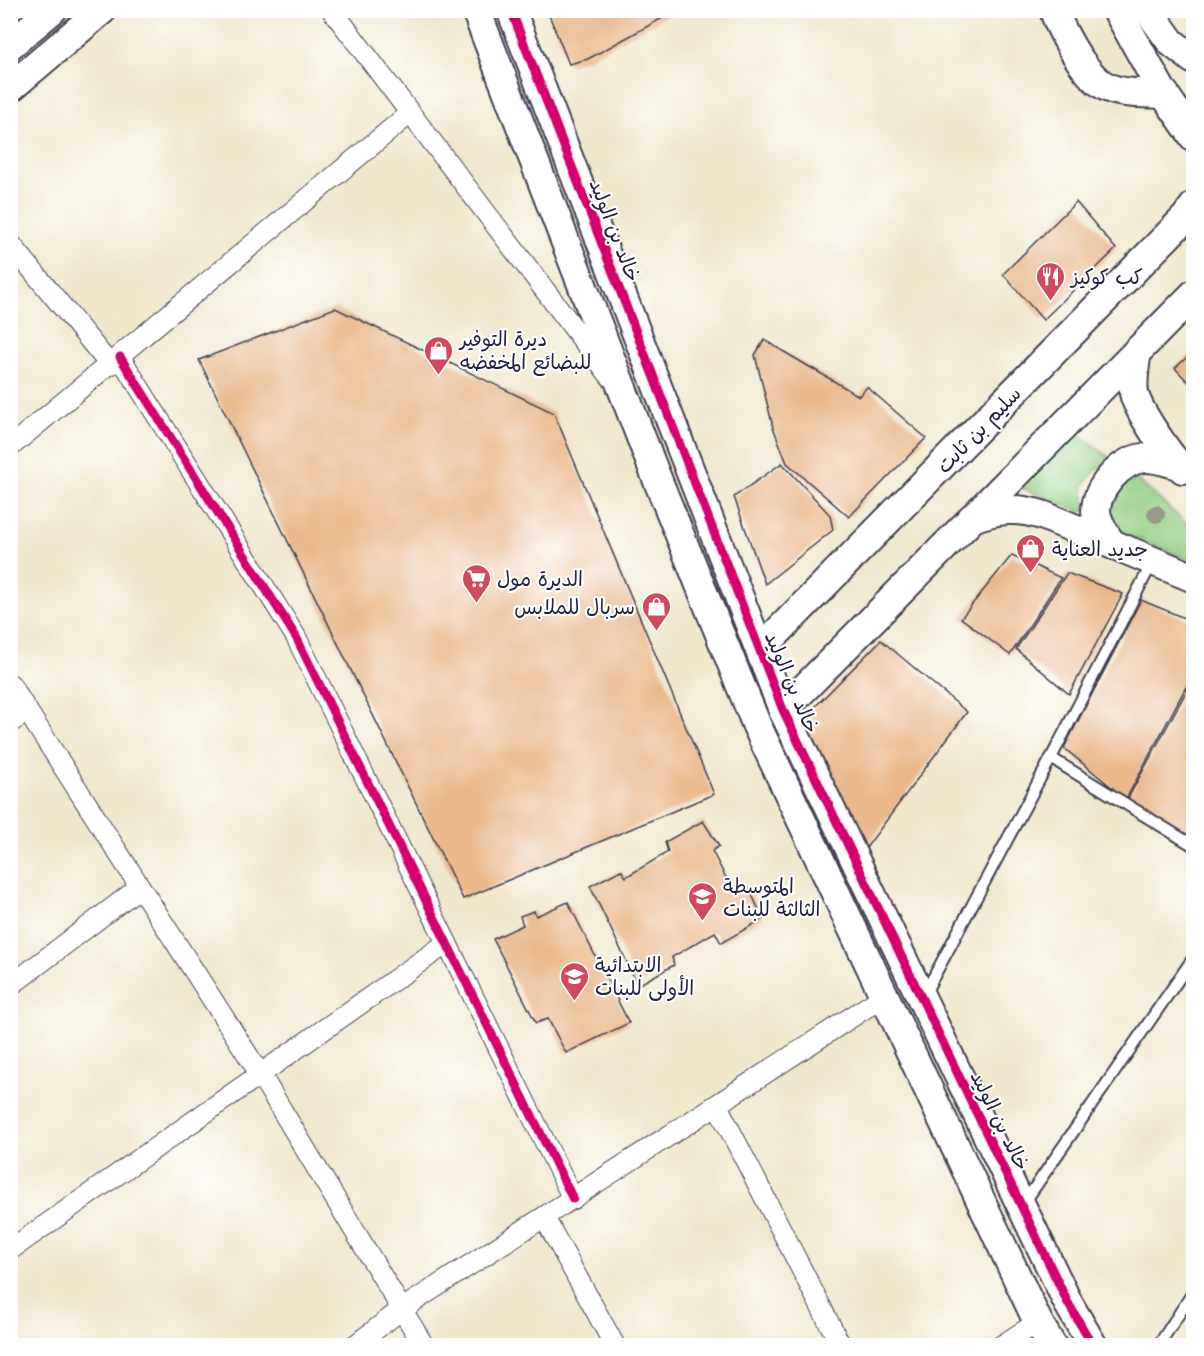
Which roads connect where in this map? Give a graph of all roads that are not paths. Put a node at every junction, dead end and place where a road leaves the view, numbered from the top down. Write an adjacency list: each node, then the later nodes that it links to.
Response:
1 (52, 10): 9 (street)
2 (102, 10): 11 (street)
3 (332, 10): 13 (street)
4 (476, 10): 20 (street)
5 (512, 10): 27 (street, خالد بن الوليد)
6 (1054, 10): 12 (street)
7 (1117, 10): 12 (street)
8 (1148, 10): 10 (street)
9 (10, 45)
10 (1194, 60)
11 (10, 88)
12 (1165, 94): 14 (street)
13 (409, 114): 19 (street); 20 (street)
14 (1194, 137)
15 (1194, 206): 27 (street, سليم بن ثابت)
16 (10, 243): 19 (street)
17 (1194, 294): 18 (street)
18 (1137, 351): 22 (street); 23 (street)
19 (115, 361): 21 (street); 35 (street)
20 (626, 397): 38 (street)
21 (10, 447)
22 (1186, 472): 24 (street)
23 (972, 518): 24 (street); 29 (street)
24 (1111, 544): 25 (street)
25 (1153, 561): 26 (street); 32 (lane)
26 (1194, 578)
27 (760, 650): 29 (street, خالد بن الوليد)
28 (10, 684): 30 (street)
29 (783, 710): 39 (street, خالد بن الوليد)
30 (27, 711): 31 (street); 34 (street)
31 (10, 723)
32 (1052, 758): 33 (lane); 39 (lane)
33 (1194, 846)
34 (140, 887): 37 (street); 40 (street)
35 (447, 943): 40 (street); 42 (street)
36 (1194, 957): 43 (lane)
37 (10, 986)
38 (884, 996): 41 (street); 48 (street)
39 (923, 998): 43 (street, خالد بن الوليد)
40 (260, 1074): 45 (street); 47 (street)
41 (717, 1105): 42 (street); 52 (street)
42 (573, 1199): 44 (street)
43 (1022, 1205): 54 (street, خالد بن الوليد)
44 (544, 1217): 47 (street); 51 (street)
45 (10, 1250)
46 (1194, 1291): 55 (lane)
47 (402, 1309): 49 (street); 50 (street)
48 (1045, 1334): 53 (street)
49 (354, 1346)
50 (424, 1346)
51 (615, 1346)
52 (840, 1346)
53 (1001, 1346)
54 (1093, 1346)
55 (1158, 1346)

